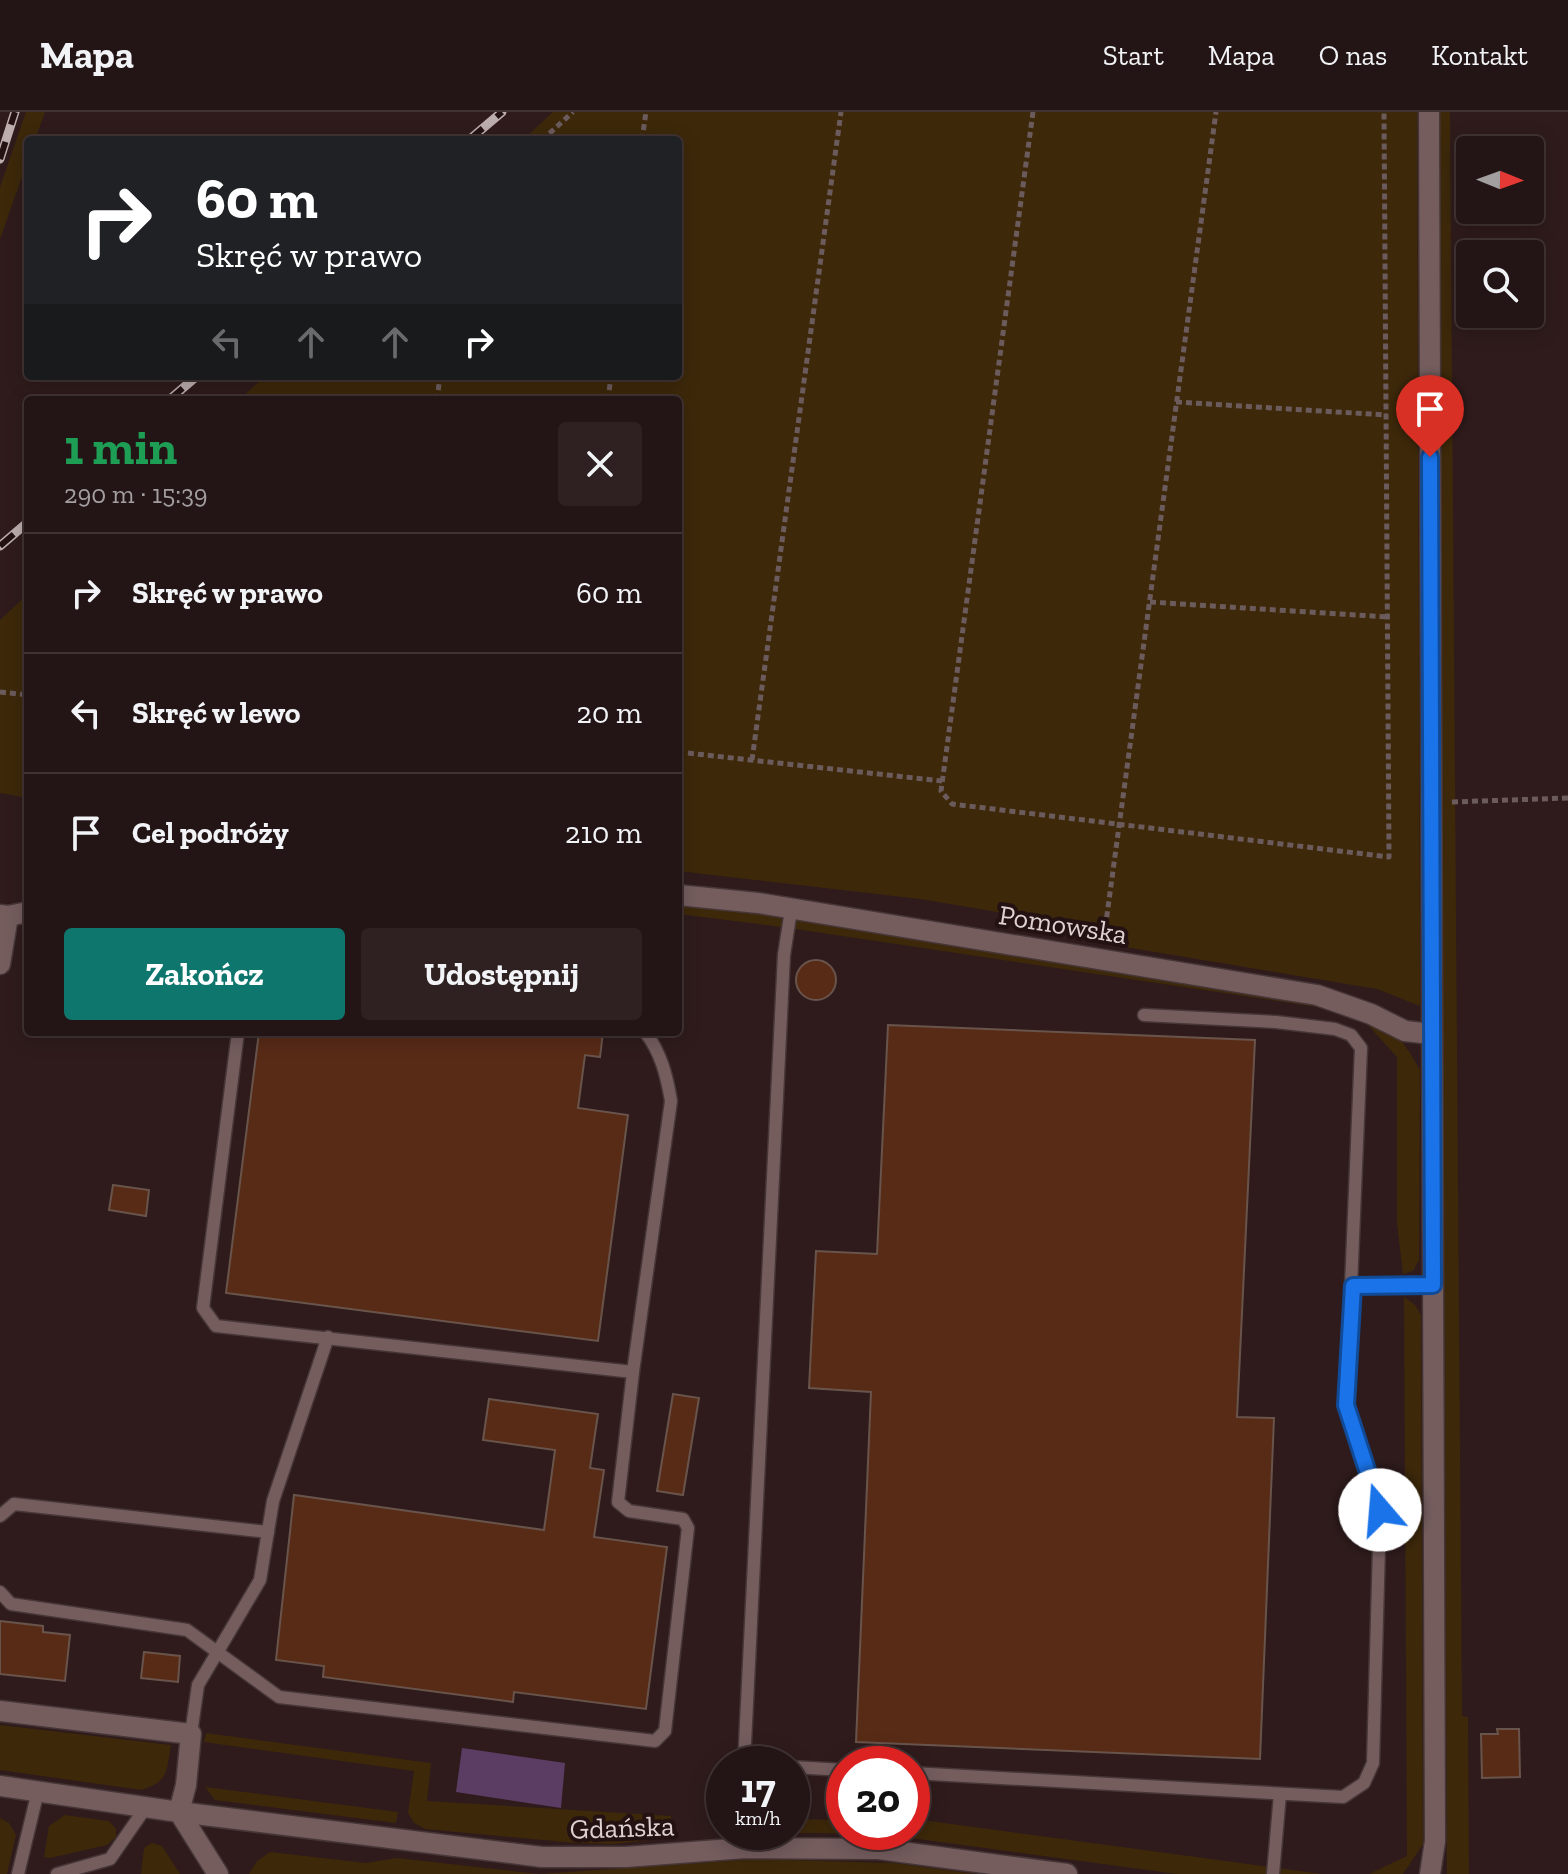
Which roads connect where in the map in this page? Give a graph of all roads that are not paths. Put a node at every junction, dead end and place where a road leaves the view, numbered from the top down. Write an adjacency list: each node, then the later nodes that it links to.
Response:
1 (1429, 112): 7 (street)
2 (682, 896): 3 (street, Pomowska)
3 (791, 910): 7 (street, Pomowska); 20 (lane)
4 (12, 914): 5 (street)
5 (0, 964)
6 (1144, 1015): 11 (lane)
7 (1431, 1034): 10 (street)
8 (237, 1036): 12 (lane)
9 (648, 1036): 13 (lane)
10 (1433, 1285): 11 (lane); 36 (street)
11 (1353, 1286): 24 (lane)
12 (328, 1337): 13 (lane); 15 (lane)
13 (633, 1372): 17 (lane)
14 (0, 1516): 15 (lane)
15 (268, 1532): 17 (lane)
16 (0, 1592): 17 (lane)
17 (217, 1653): 19 (lane)
18 (0, 1711): 19 (street)
19 (191, 1734): 26 (street)
20 (746, 1746)
21 (930, 1774): 24 (lane)
22 (0, 1786): 23 (street, Gdańska)
23 (38, 1791): 25 (street, Gdańska); 30 (lane)
24 (1280, 1794): 35 (lane)
25 (146, 1807): 26 (street, Gdańska); 29 (lane)
26 (179, 1812): 28 (street, Gdańska); 33 (street)
27 (810, 1844): 34 (street, Gdańska)
28 (706, 1845)
29 (110, 1859): 31 (lane); 32 (lane)
30 (22, 1873)
31 (57, 1874)
32 (108, 1874)
33 (218, 1874)
34 (1067, 1874)
35 (1273, 1874)
36 (1430, 1874)

